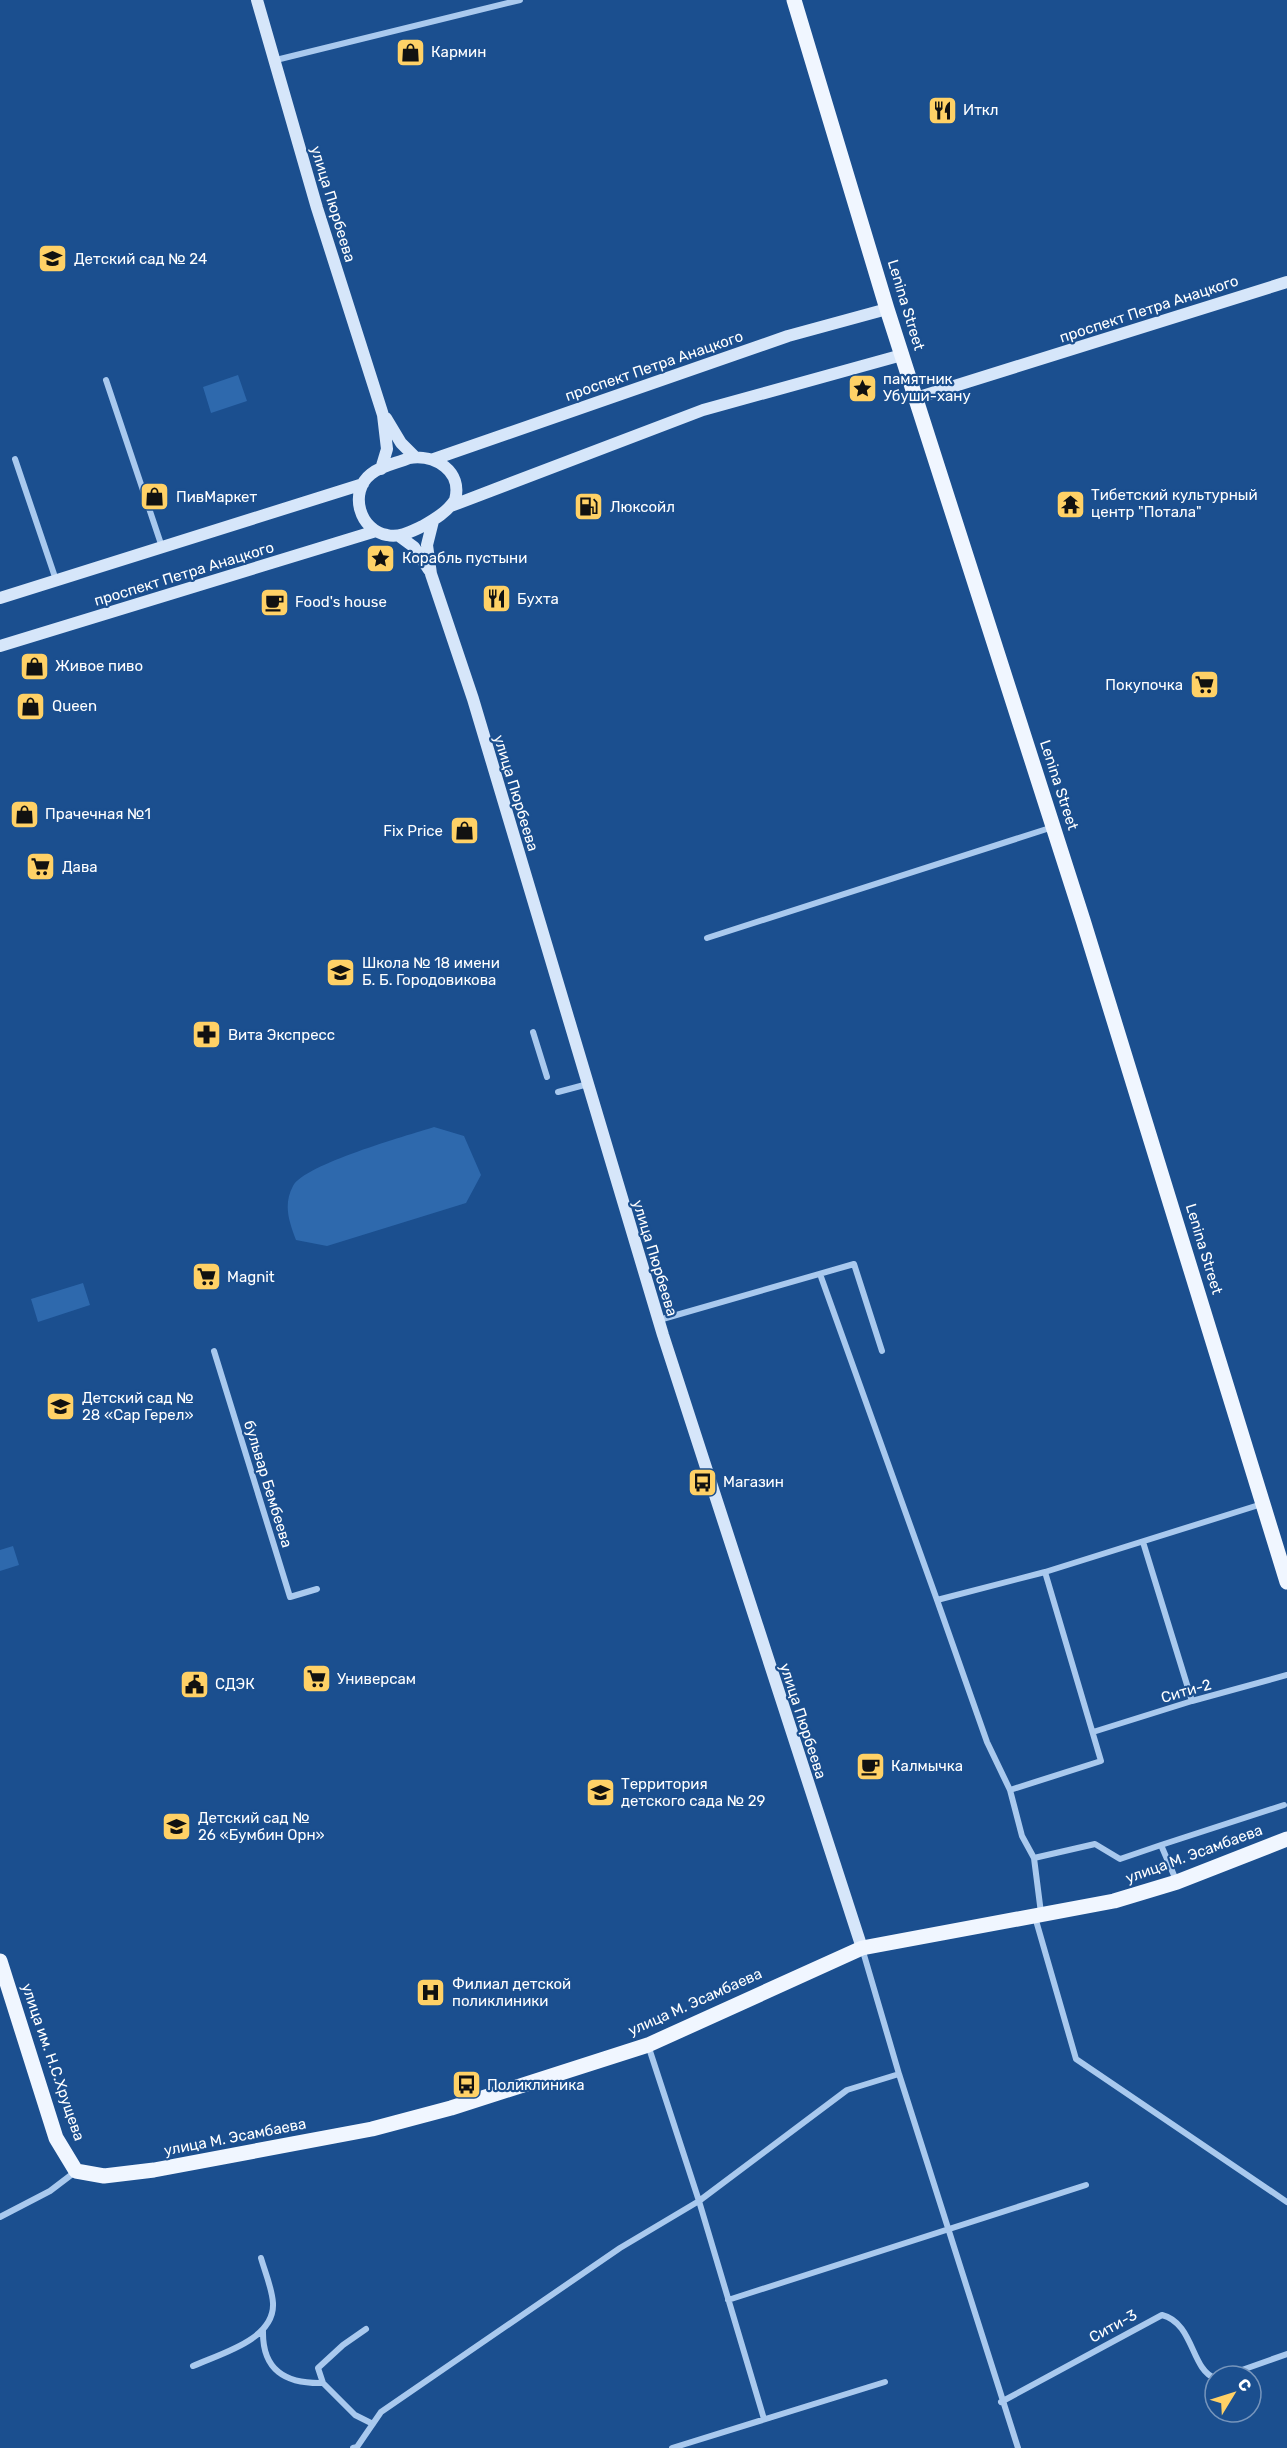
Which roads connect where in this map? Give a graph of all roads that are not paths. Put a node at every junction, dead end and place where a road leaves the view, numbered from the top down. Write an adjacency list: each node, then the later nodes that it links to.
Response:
1 (257, 0): 4 (main road, улица Пюрбеева)
2 (520, 0): 4 (street)
3 (794, 0): 6 (main road, Lenina Street)
4 (276, 60): 10 (main road, улица Пюрбеева)
5 (1287, 282): 9 (main road, проспект Петра Анацкого)
6 (887, 309): 7 (main road, Lenina Street); 13 (main road, проспект Петра Анацкого)
7 (902, 356): 9 (main road, Lenina Street); 16 (main road)
8 (106, 380): 20 (street)
9 (916, 398): 25 (main road, Lenina Street)
10 (383, 415): 11 (main road); 14 (main road)
11 (415, 457): 13 (main road); 14 (main road)
12 (15, 459): 22 (street)
13 (434, 459): 16 (main road)
14 (381, 469): 15 (main road)
15 (363, 484): 18 (main road); 20 (main road)
16 (451, 506): 17 (main road)
17 (433, 521): 19 (main road); 21 (main road)
18 (376, 531): 19 (main road); 24 (main road, проспект Петра Анацкого)
19 (399, 536): 21 (main road)
20 (162, 547): 22 (main road)
21 (431, 574): 29 (main road, улица Пюрбеева)
22 (56, 580): 23 (main road)
23 (0, 598)
24 (0, 646)
25 (1054, 827): 26 (street); 35 (main road, Lenina Street)
26 (707, 938)
27 (533, 1032): 28 (street)
28 (547, 1077)
29 (588, 1084): 30 (street); 32 (main road, улица Пюрбеева)
30 (558, 1092)
31 (820, 1274): 32 (street); 34 (street); 40 (street)
32 (658, 1320): 51 (main road, улица Пюрбеева)
33 (214, 1351): 39 (street, бульвар Бембеева)
34 (882, 1351)
35 (1263, 1504): 36 (street); 38 (main road, Lenina Street)
36 (1143, 1542): 37 (street); 42 (street)
37 (1045, 1572): 40 (street); 43 (street)
38 (1287, 1582)
39 (317, 1589)
40 (937, 1600): 44 (street)
41 (1287, 1675): 42 (street, Сити-2)
42 (1192, 1701): 43 (street, Сити-2)
43 (1093, 1732): 44 (street)
44 (1010, 1790): 48 (street)
45 (1284, 1805): 47 (street)
46 (1286, 1839): 49 (main road, улица М. Эсамбаева)
47 (1161, 1845): 48 (street); 49 (street)
48 (1034, 1858): 50 (street)
49 (1177, 1882): 50 (main road, улица М. Эсамбаева)
50 (1038, 1913): 51 (main road, улица М. Эсамбаева); 58 (street)
51 (862, 1948): 53 (main road, улица М. Эсамбаева); 54 (street)
52 (0, 1961): 55 (main road, улица им. Н.С.Хрущева)
53 (648, 2045): 55 (main road, улица М. Эсамбаева); 57 (street)
54 (899, 2074): 57 (street); 60 (street)
55 (76, 2171): 59 (street)
56 (1086, 2185): 60 (street)
57 (699, 2201): 62 (street); 73 (street)
58 (1287, 2202)
59 (0, 2217)
60 (949, 2230): 62 (street); 71 (street)
61 (261, 2258): 64 (street)
62 (728, 2300): 72 (street)
63 (366, 2329): 70 (street)
64 (263, 2330): 67 (street); 70 (street)
65 (1287, 2354): 66 (street)
66 (1259, 2364)
67 (193, 2366)
68 (1203, 2367): 71 (street, Сити-3)
69 (885, 2382): 72 (street)
70 (323, 2383): 73 (street)
71 (1001, 2402): 76 (street)
72 (764, 2419): 75 (street)
73 (373, 2424): 74 (street)
74 (353, 2448)
75 (672, 2448)
76 (1018, 2448)

